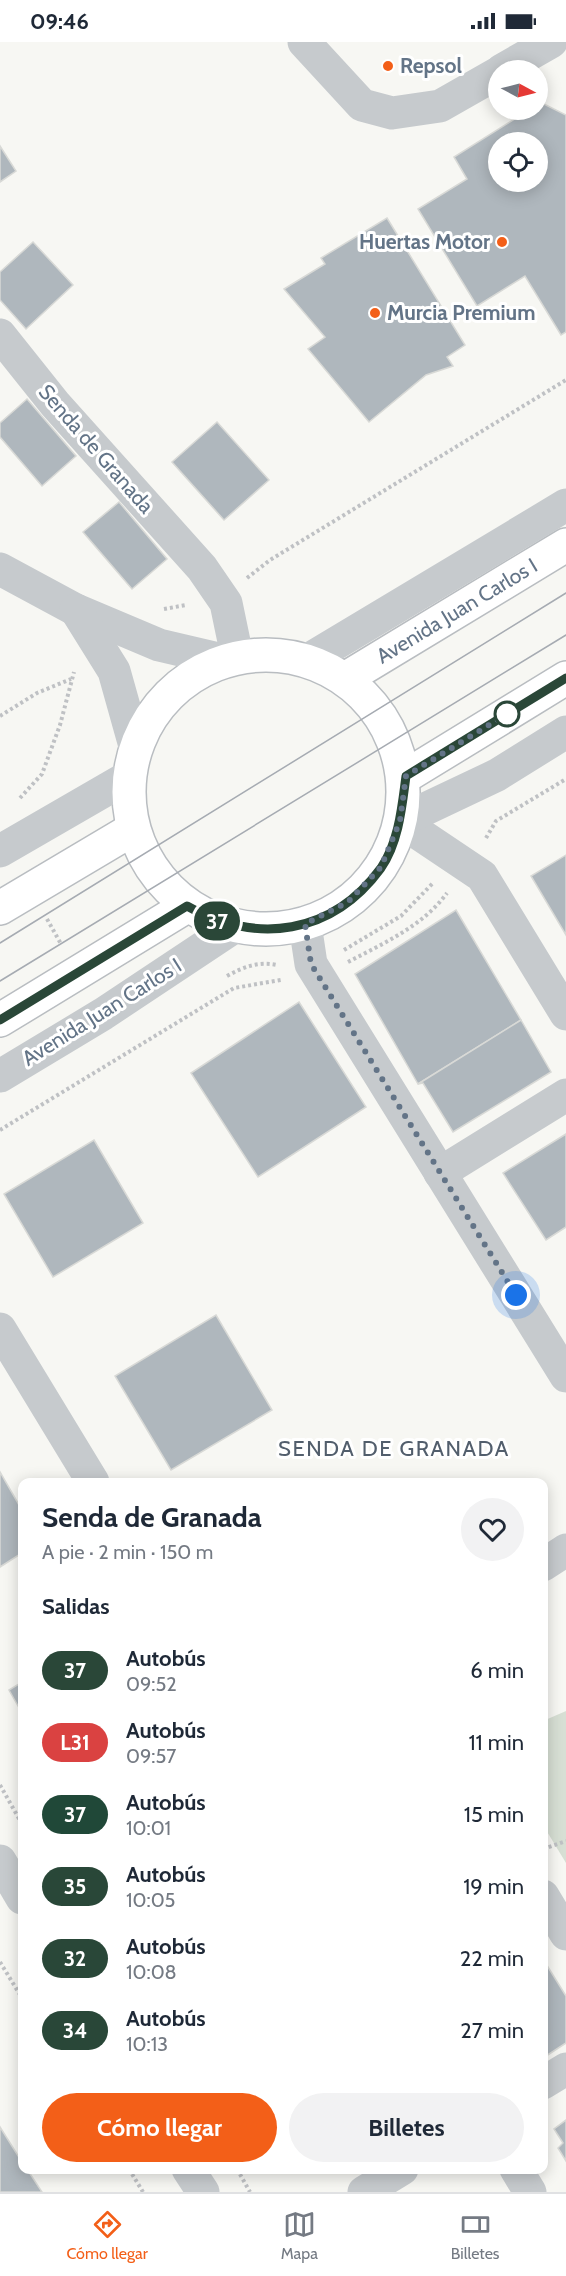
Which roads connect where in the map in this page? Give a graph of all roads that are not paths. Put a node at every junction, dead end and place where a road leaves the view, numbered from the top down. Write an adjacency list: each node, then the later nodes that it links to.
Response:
1 (304, 42): 4 (street)
2 (550, 42): 3 (street)
3 (520, 60)
4 (488, 79)
5 (0, 335): 10 (street, Senda de Granada)
6 (566, 505): 11 (street)
7 (566, 545): 12 (main road, Avenida Juan Carlos I)
8 (0, 569): 9 (street)
9 (104, 633): 10 (street); 15 (street)
10 (230, 658): 11 (main road); 15 (main road)
11 (308, 660): 12 (main road)
12 (348, 677): 16 (main road)
13 (566, 678): 16 (main road)
14 (566, 732): 17 (street)
15 (132, 761): 18 (main road); 19 (street)
16 (406, 776): 17 (main road)
17 (400, 821): 22 (main road); 24 (street)
18 (133, 829): 20 (main road); 21 (main road)
19 (0, 851)
20 (187, 906): 23 (main road); 25 (main road)
21 (0, 908)
22 (305, 924): 23 (main road); 28 (street)
23 (234, 927): 26 (street, Avenida Juan Carlos I)
24 (566, 1014)
25 (0, 1020)
26 (0, 1076)
27 (566, 1095): 28 (street)
28 (440, 1173): 30 (street)
29 (0, 1329): 31 (street)
30 (566, 1376)
31 (91, 1478)
32 (566, 1550): 33 (street)
33 (548, 1562)
34 (0, 1862): 35 (street)
35 (18, 1891)
36 (18, 1900): 38 (street)
37 (548, 1904): 39 (street)
38 (0, 1911)
39 (566, 1934)
40 (566, 2069): 41 (street)
41 (548, 2080)
42 (192, 2174): 45 (street)
43 (394, 2174): 46 (street)
44 (519, 2174): 47 (street)
45 (203, 2192)
46 (364, 2192)
47 (530, 2192)

